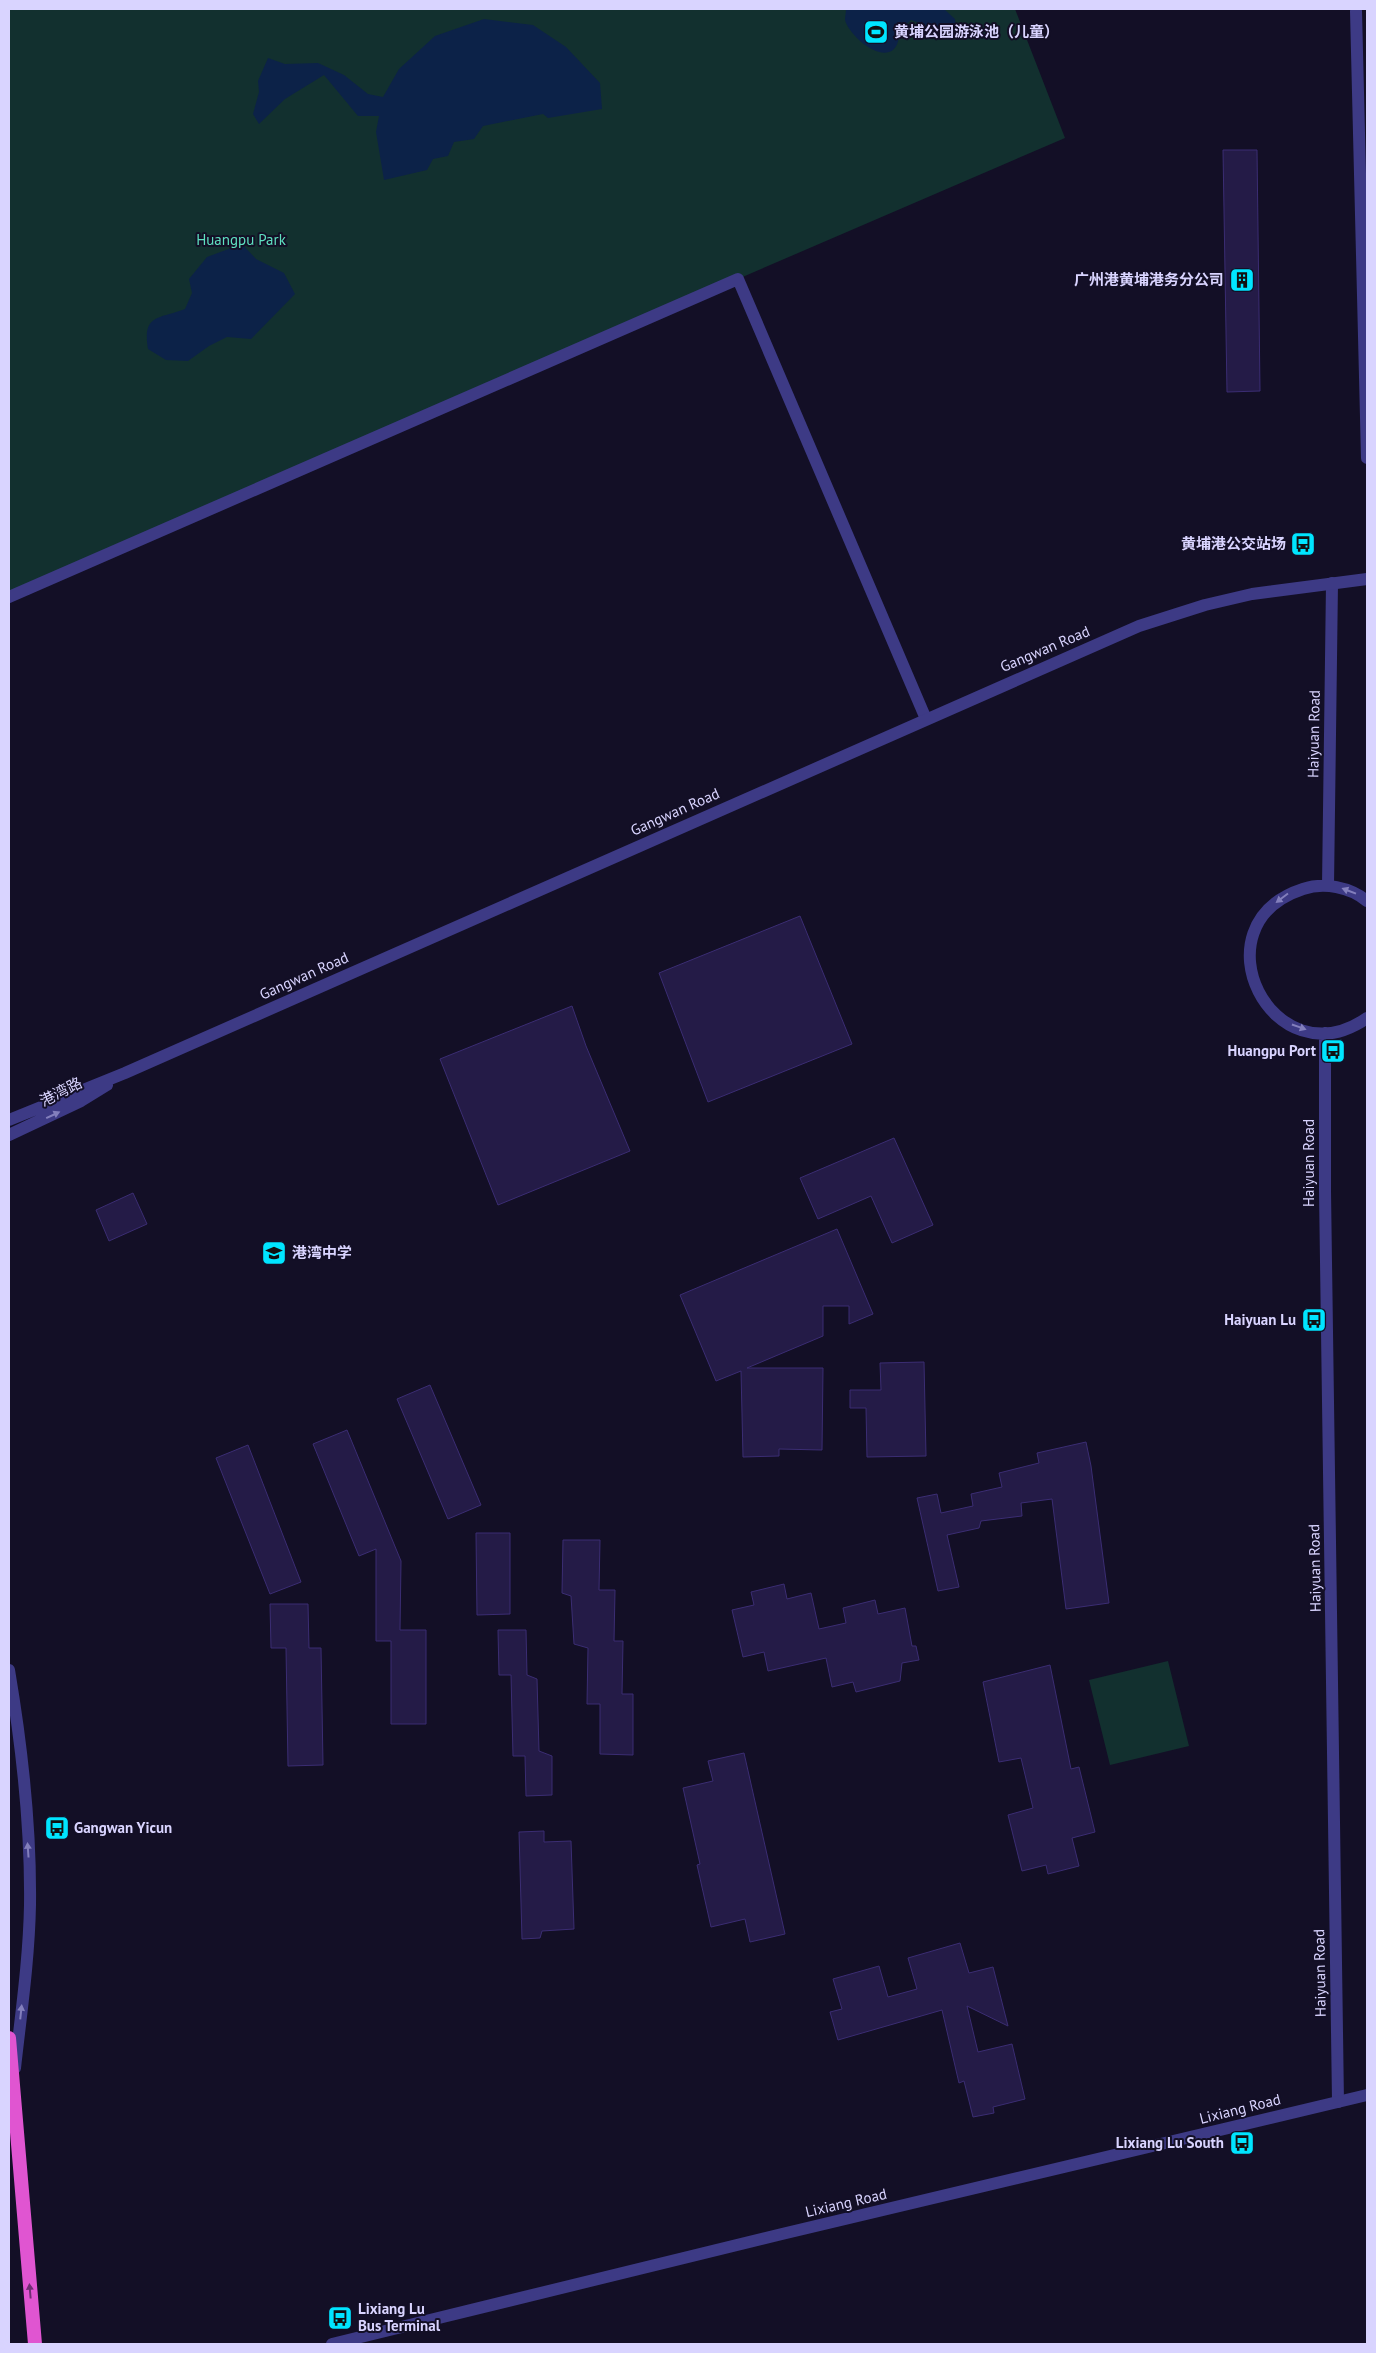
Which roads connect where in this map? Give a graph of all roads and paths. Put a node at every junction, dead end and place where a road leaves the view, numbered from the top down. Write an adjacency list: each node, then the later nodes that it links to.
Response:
1 (1356, 11): 2 (street)
2 (1367, 458)
3 (1367, 579): 4 (street, Gangwan Road)
4 (1332, 583): 6 (street, Gangwan Road); 7 (street, Haiyuan Road)
5 (9, 597): 6 (street)
6 (926, 719): 11 (street, Gangwan Road)
7 (1328, 886): 8 (street, one-way to 7); 10 (street, one-way to 10)
8 (1367, 901)
9 (1367, 1018): 10 (street)
10 (1325, 1033): 18 (street, Haiyuan Road)
11 (126, 1073): 12 (street, Gangwan Road); 13 (street, 港湾路, one-way to 11)
12 (9, 1120)
13 (9, 1135)
14 (9, 1670): 16 (street, one-way to 14)
15 (9, 2038): 16 (highway)
16 (12, 2095): 19 (highway, one-way to 16)
17 (1367, 2096): 18 (street, Lixiang Road)
18 (1338, 2102): 20 (street, Lixiang Road)
19 (36, 2343)
20 (332, 2344)

